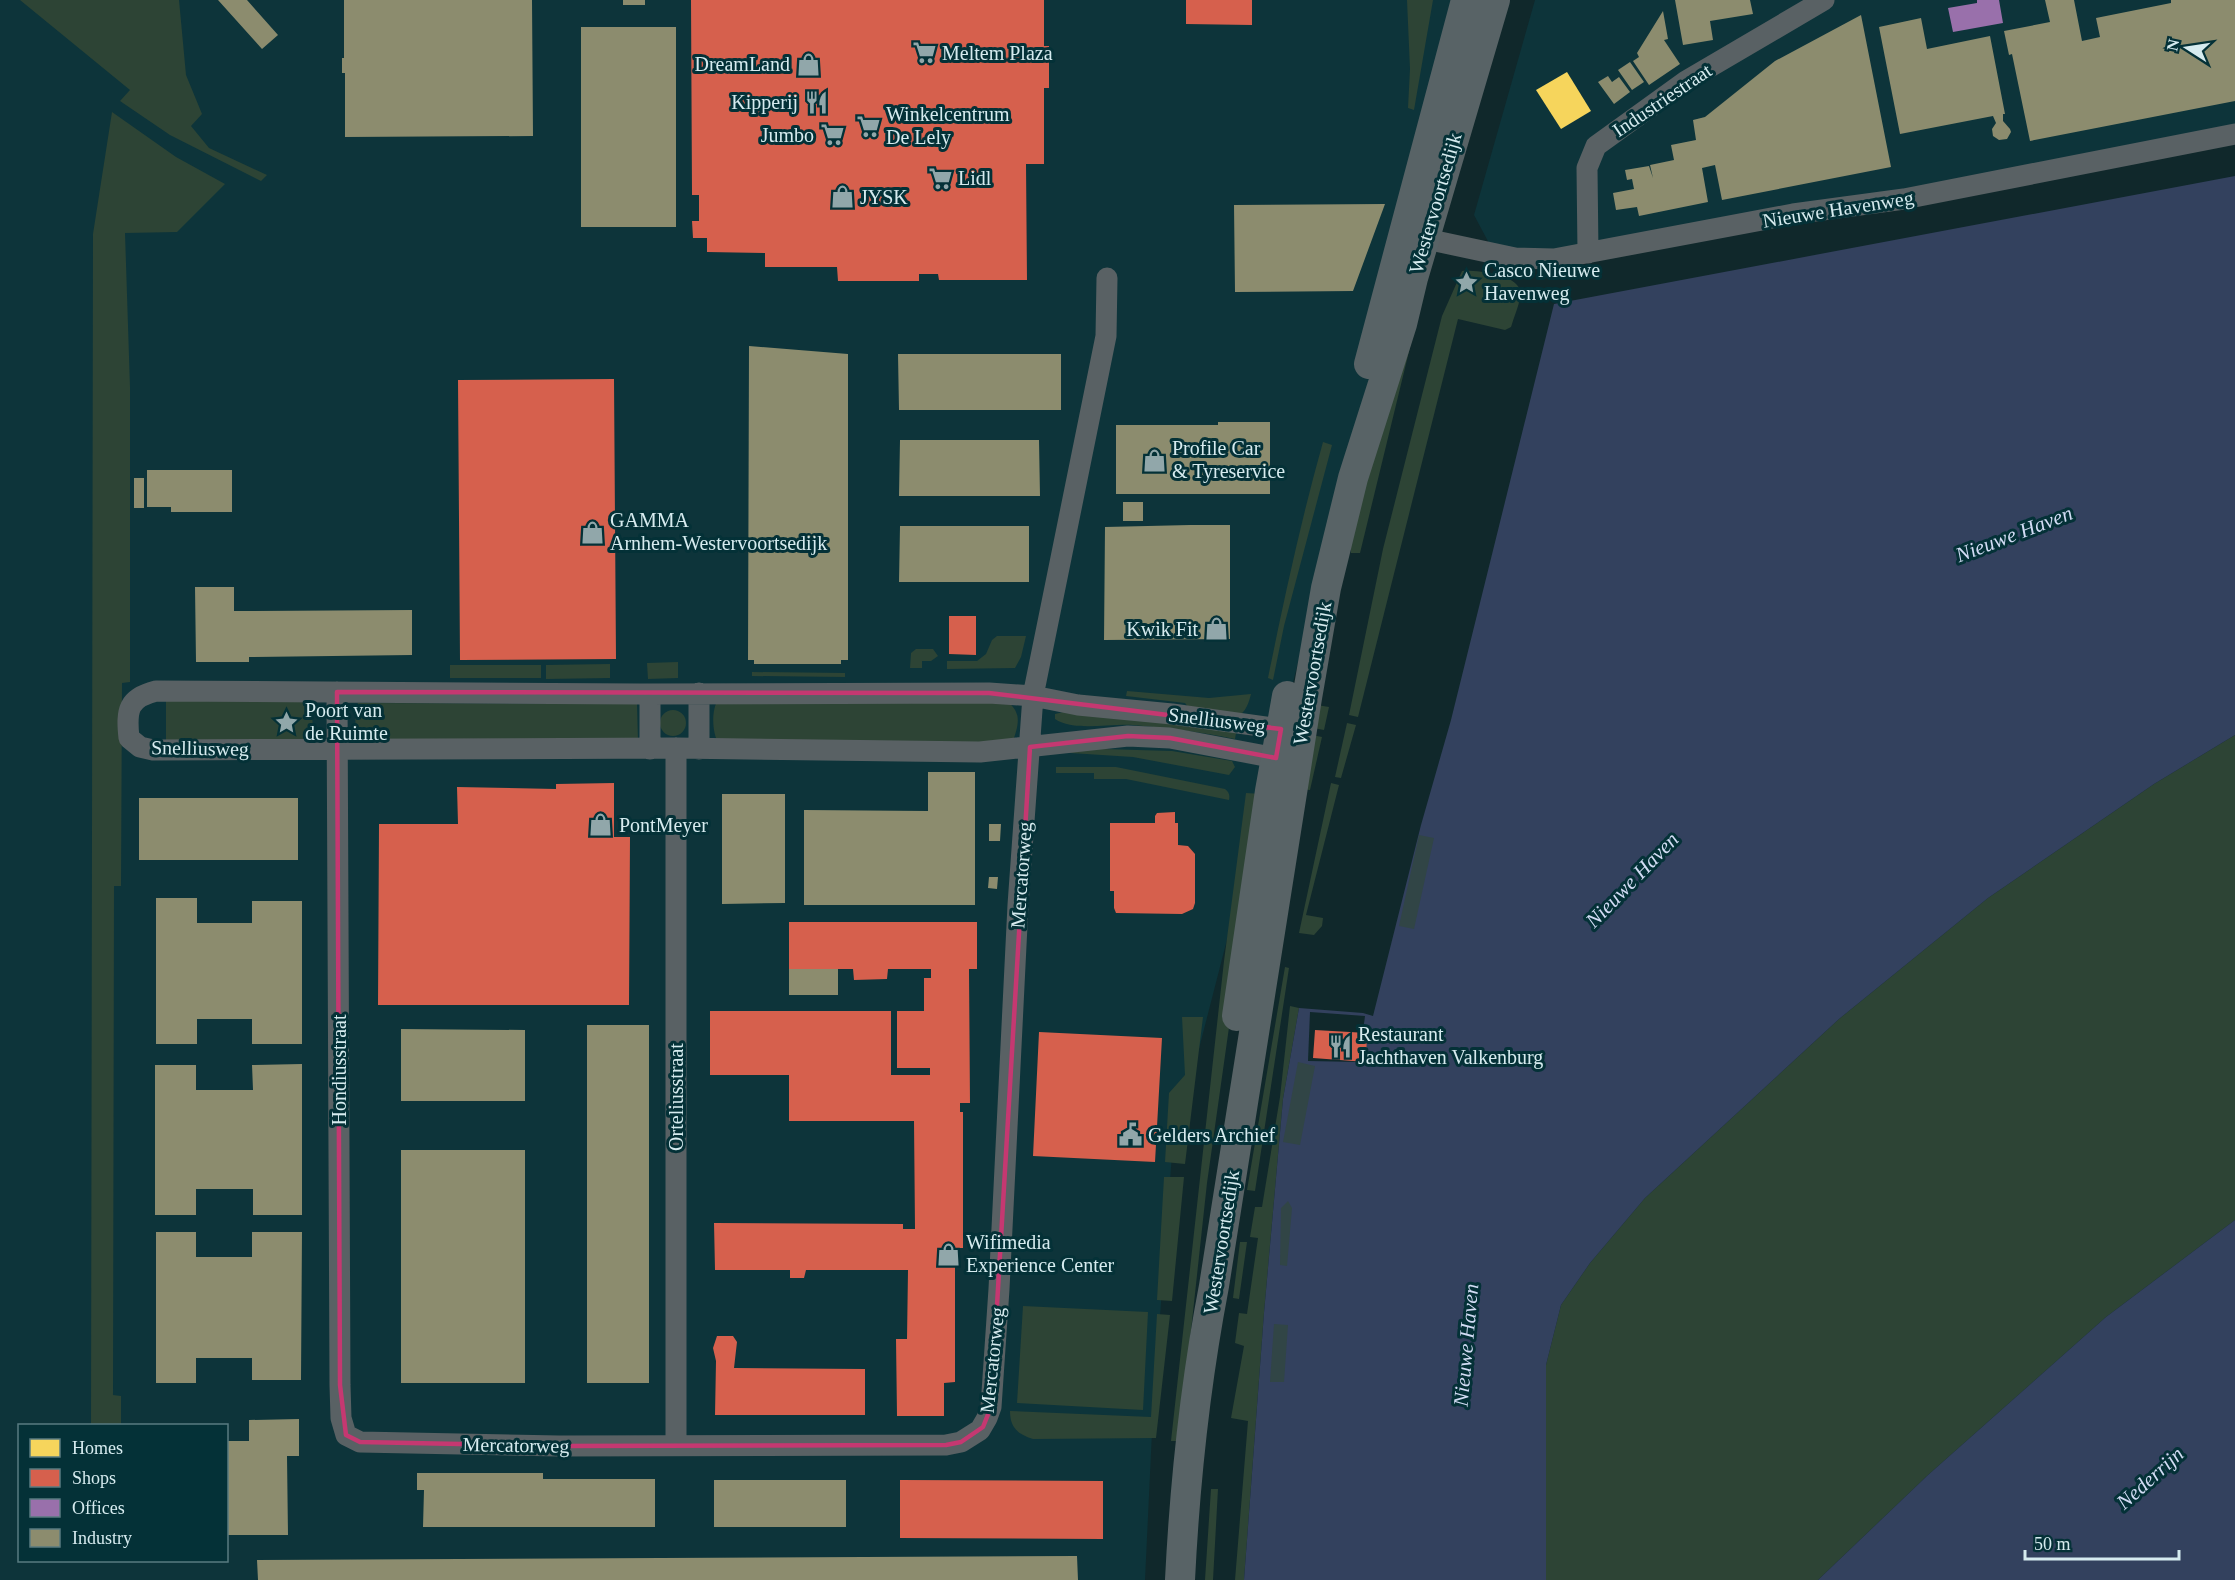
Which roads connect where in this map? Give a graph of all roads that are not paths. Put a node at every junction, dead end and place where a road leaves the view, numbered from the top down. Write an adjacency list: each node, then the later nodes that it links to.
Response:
1 (1466, 0): 5 (main road, Westervoortsedijk)
2 (1495, 0): 5 (main road, Westervoortsedijk)
3 (1824, 0): 6 (street, Industriestraat)
4 (2235, 134): 6 (street, Nieuwe Havenweg)
5 (1423, 239): 6 (street, Nieuwe Havenweg); 12 (main road, Westervoortsedijk)
6 (1588, 253)
7 (1107, 278): 11 (street)
8 (337, 692): 10 (street, Snelliusweg); 17 (street); 17 (street, Snelliusweg)
9 (699, 693): 10 (street, Snelliusweg); 11 (street, Snelliusweg); 16 (street)
10 (650, 694): 15 (street)
11 (1033, 696): 12 (street, Snelliusweg); 13 (street)
12 (1285, 744): 13 (street, Snelliusweg); 20 (main road, Westervoortsedijk)
13 (1030, 747): 16 (street, Snelliusweg); 19 (street, Mercatorweg)
14 (676, 748): 15 (street, Snelliusweg); 16 (street, Snelliusweg); 19 (street, Orteliusstraat)
15 (650, 749): 17 (street, Snelliusweg)
16 (699, 749)
17 (338, 750): 18 (street, Hondiusstraat)
18 (340, 1390): 19 (street, Mercatorweg)
19 (676, 1445)
20 (1180, 1580)

